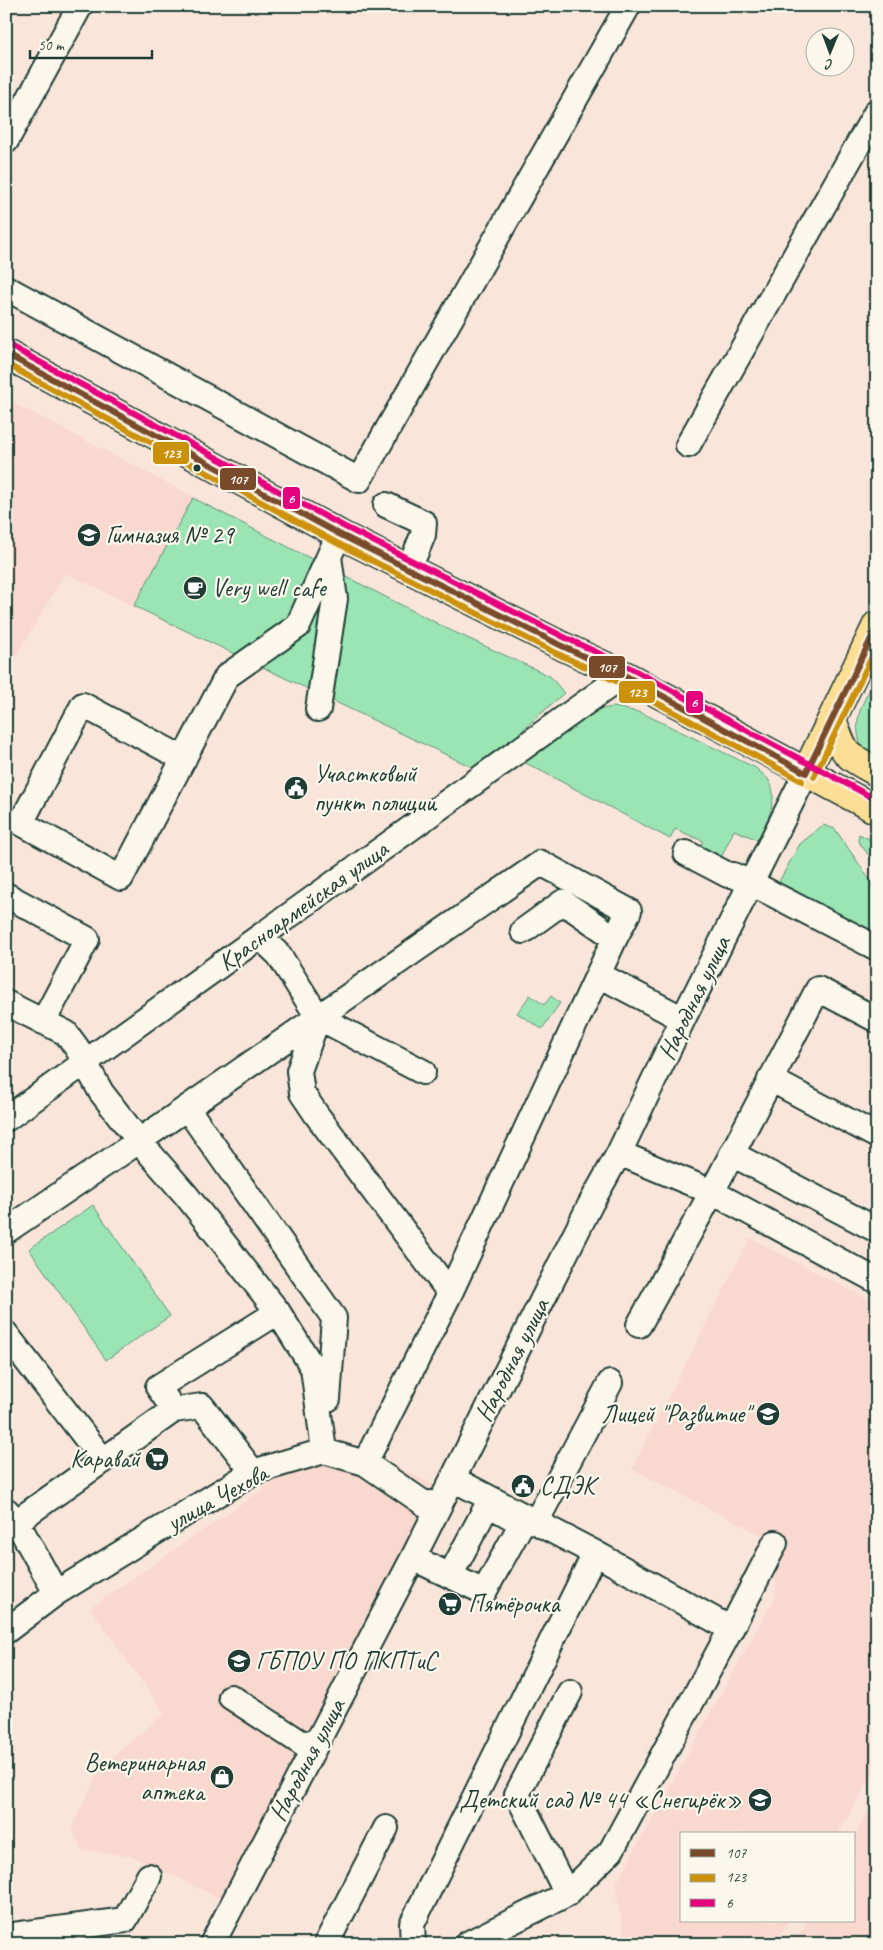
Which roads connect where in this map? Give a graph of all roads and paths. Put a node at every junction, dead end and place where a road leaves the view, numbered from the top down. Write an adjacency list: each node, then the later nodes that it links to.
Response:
1 (80, 6): 4 (street)
2 (628, 6): 5 (street)
3 (877, 110): 7 (street)
4 (6, 141)
5 (6, 288)
6 (6, 354): 9 (main road)
7 (688, 445)
8 (386, 504): 10 (street)
9 (334, 545): 10 (main road); 13 (street); 15 (street)
10 (409, 569): 12 (main road)
11 (877, 625): 14 (main road)
12 (624, 675): 16 (main road); 23 (street, Красноармейская улица)
13 (318, 708)
14 (832, 720): 16 (main road); 17 (main road)
15 (184, 760): 15 (street)
16 (806, 772): 18 (main road); 20 (street, Народная улица)
17 (877, 772)
18 (877, 810)
19 (686, 853): 20 (street)
20 (751, 883): 25 (street); 29 (street, Народная улица)
21 (6, 895): 31 (street)
22 (523, 931): 24 (street)
23 (260, 936): 28 (street); 32 (street, Красноармейская улица)
24 (614, 938): 26 (street); 28 (street)
25 (877, 948)
26 (599, 976): 29 (street); 45 (street)
27 (6, 1002): 31 (street)
28 (318, 1017): 33 (street); 35 (street); 45 (street)
29 (683, 1019): 39 (street, Народная улица)
30 (877, 1020): 34 (street)
31 (43, 1022): 32 (street)
32 (84, 1063): 36 (street, Красноармейская улица); 38 (street)
33 (424, 1072)
34 (770, 1079): 37 (street); 40 (street)
35 (188, 1108): 38 (street); 51 (street)
36 (6, 1119)
37 (877, 1136)
38 (140, 1141): 43 (street); 46 (street)
39 (619, 1153): 41 (street); 55 (street, Народная улица)
40 (732, 1154): 41 (street); 42 (street)
41 (712, 1192): 44 (street); 47 (street)
42 (877, 1230)
43 (6, 1231)
44 (877, 1281)
45 (450, 1293): 53 (street)
46 (278, 1312): 50 (street); 51 (street)
47 (639, 1325)
48 (6, 1334): 52 (street)
49 (610, 1383): 58 (street)
50 (174, 1410): 52 (street); 54 (street)
51 (324, 1451): 53 (street); 54 (street, улица Чехова)
52 (103, 1460): 57 (street)
53 (365, 1463): 56 (street)
54 (253, 1472): 63 (street, улица Чехова)
55 (453, 1479): 56 (street, Народная улица); 58 (street)
56 (441, 1502): 61 (street, Народная улица)
57 (10, 1520): 63 (street)
58 (536, 1522): 60 (street)
59 (775, 1542): 64 (street)
60 (595, 1553): 64 (street); 75 (street)
61 (413, 1558): 62 (street); 68 (street, Народная улица)
62 (450, 1576)
63 (56, 1593): 65 (street, улица Чехова)
64 (731, 1629): 71 (street)
65 (6, 1631)
66 (570, 1692): 71 (street)
67 (231, 1697): 68 (street)
68 (318, 1740): 73 (street, Народная улица)
69 (386, 1828): 74 (street)
70 (149, 1876): 72 (street)
71 (567, 1894): 76 (street)
72 (6, 1936)
73 (212, 1944)
74 (326, 1944)
75 (413, 1944)
76 (467, 1944)

